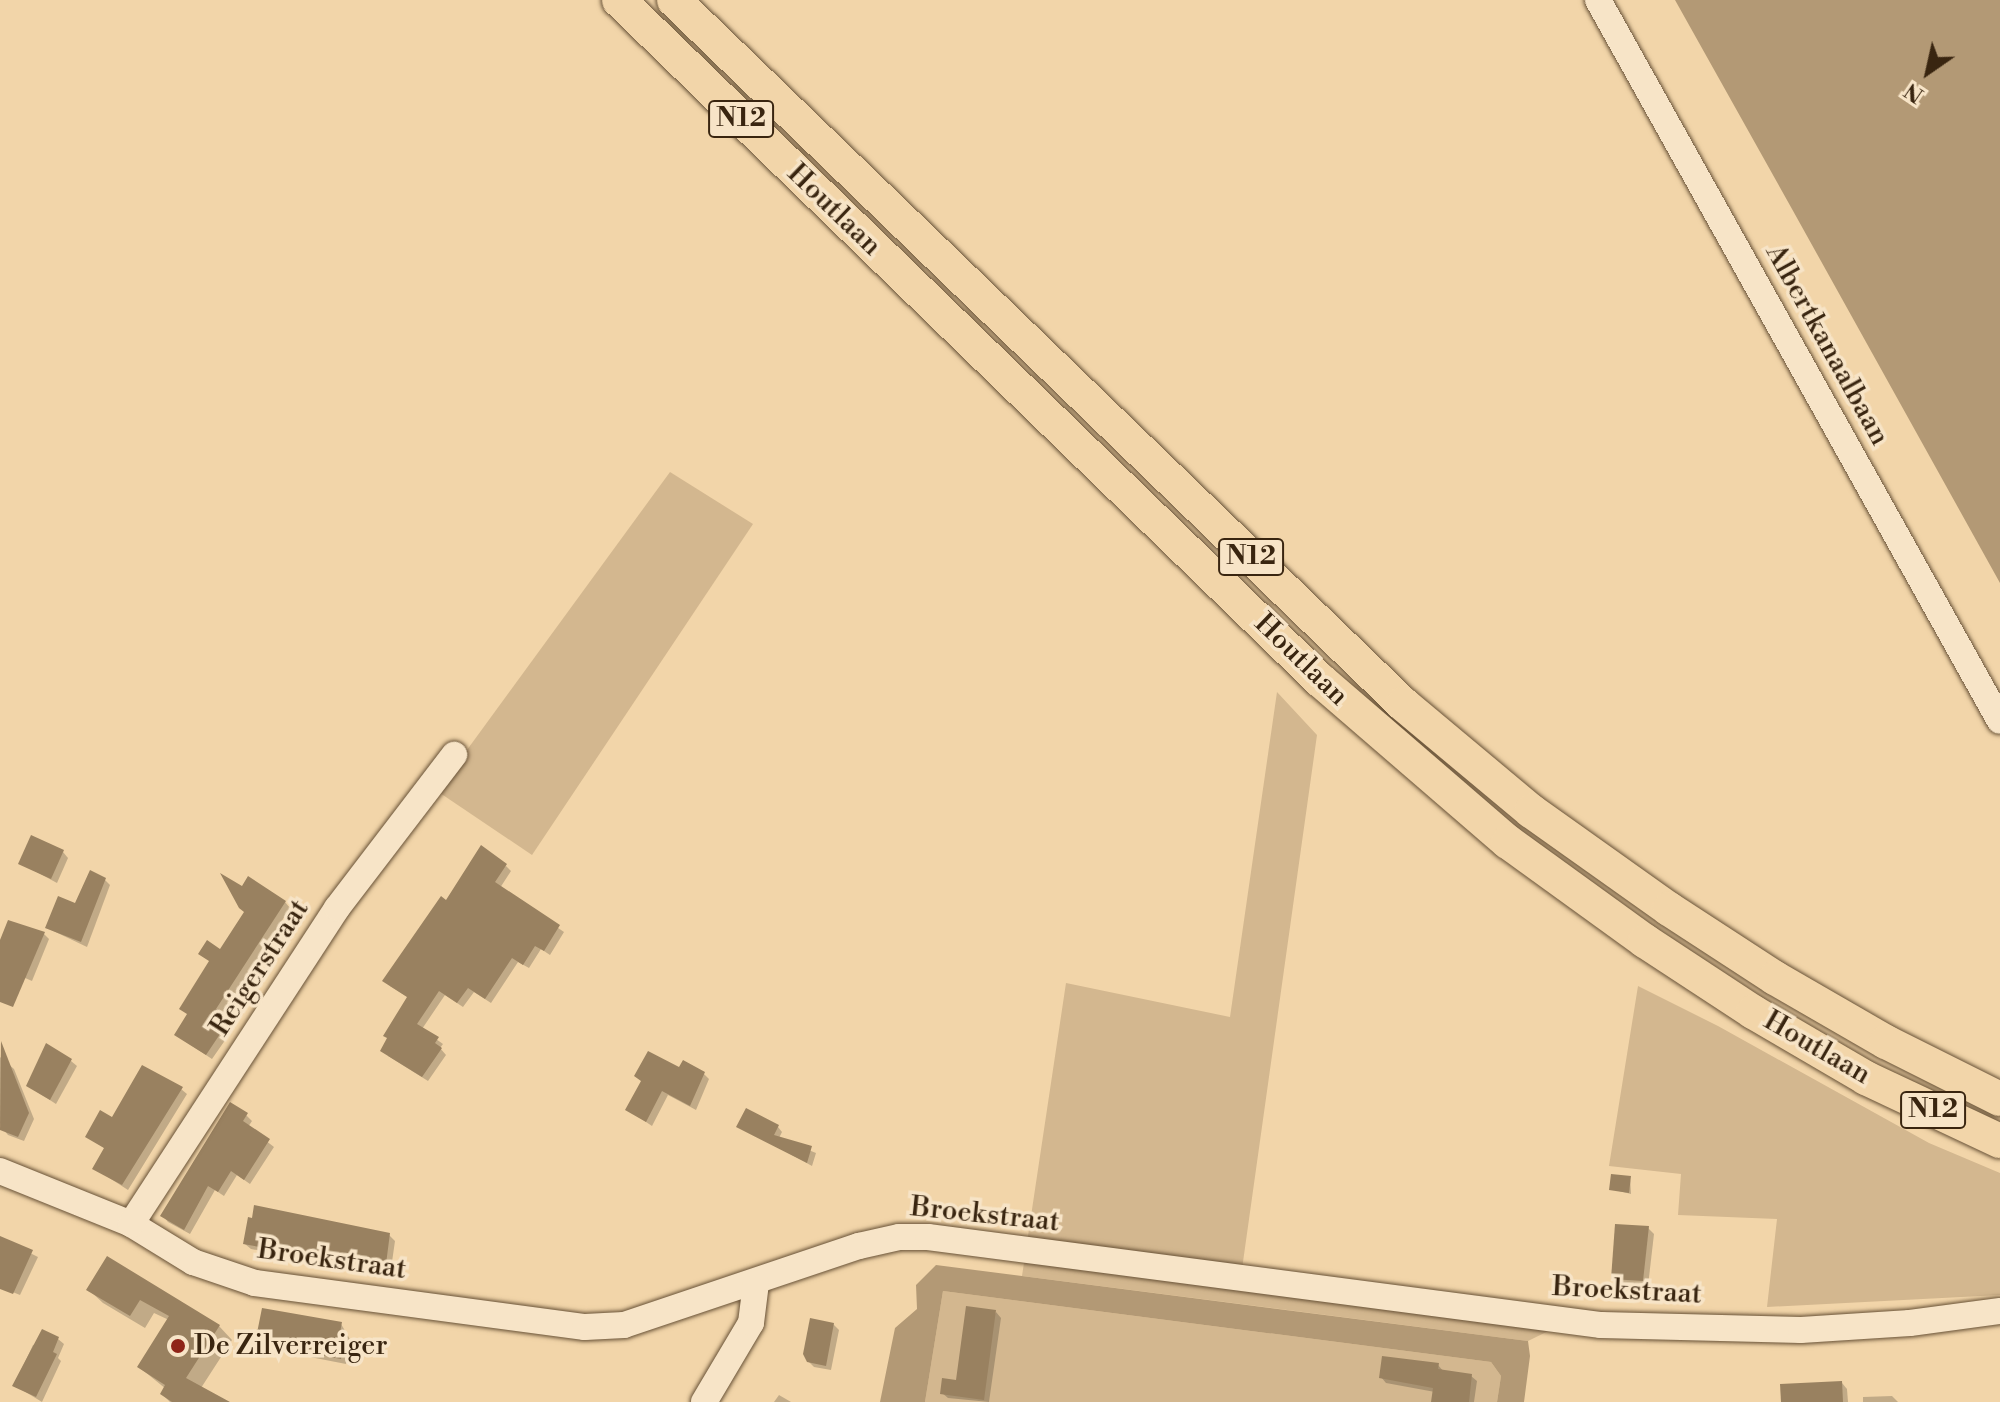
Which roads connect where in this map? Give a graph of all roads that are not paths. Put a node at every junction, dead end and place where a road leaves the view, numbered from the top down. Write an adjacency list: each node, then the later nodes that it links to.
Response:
1 (619, 0): 7 (main road, Houtlaan / N12)
2 (674, 0): 6 (main road, Houtlaan / N12)
3 (1598, 0): 4 (street, Albertkanaalbaan)
4 (2000, 721)
5 (454, 755): 9 (street, Reigerstraat)
6 (2000, 1099)
7 (2000, 1141)
8 (0, 1171): 9 (street, Broekstraat)
9 (131, 1224): 10 (street, Broekstraat)
10 (756, 1283): 11 (street, Broekstraat); 12 (street)
11 (2000, 1311)
12 (704, 1402)

